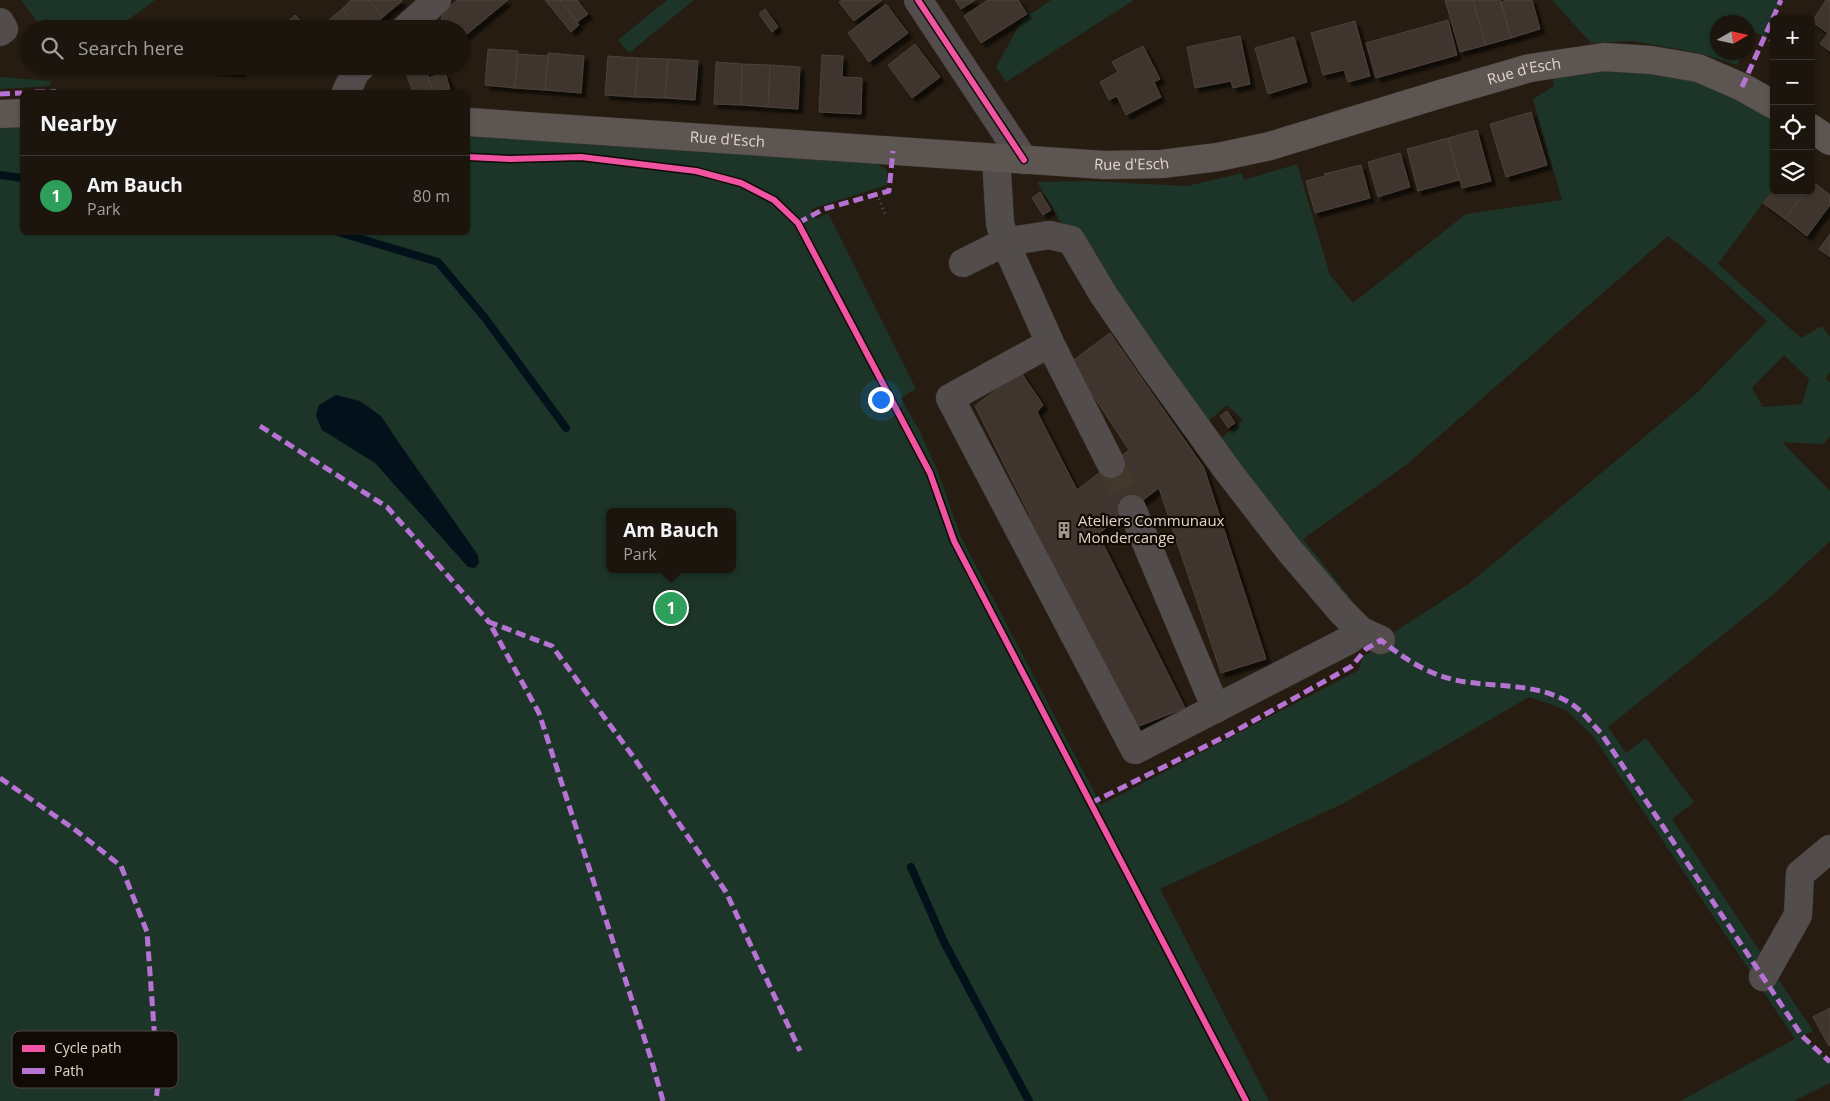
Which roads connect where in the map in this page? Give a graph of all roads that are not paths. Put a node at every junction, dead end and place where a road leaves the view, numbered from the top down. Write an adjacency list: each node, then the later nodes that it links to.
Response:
1 (437, 0): 3 (street)
2 (918, 0): 14 (street)
3 (415, 20)
4 (0, 22): 5 (street)
5 (0, 32)
6 (354, 75): 7 (street)
7 (347, 90)
8 (1770, 103): 14 (main road, Rue d'Esch)
9 (20, 113): 10 (main road)
10 (0, 114)
11 (470, 122): 14 (main road, Rue d'Esch)
12 (1815, 131): 13 (main road)
13 (1830, 141)
14 (1011, 160): 15 (street)
15 (1005, 242): 16 (street); 17 (street); 20 (street)
16 (964, 263)
17 (1050, 343): 18 (street); 20 (street)
18 (1111, 464)
19 (1132, 509): 20 (street)
20 (1216, 709)
21 (1830, 849): 22 (street)
22 (1763, 977)

